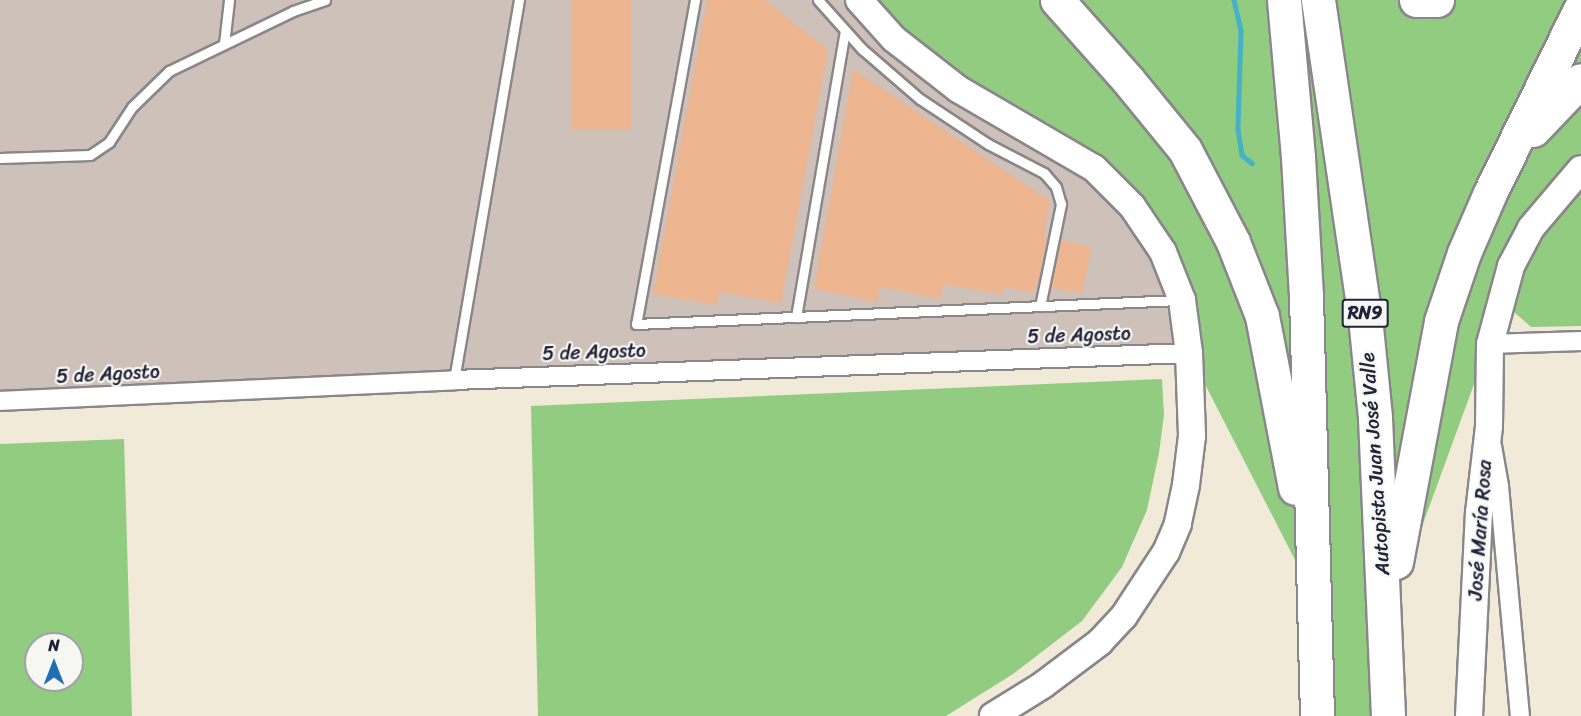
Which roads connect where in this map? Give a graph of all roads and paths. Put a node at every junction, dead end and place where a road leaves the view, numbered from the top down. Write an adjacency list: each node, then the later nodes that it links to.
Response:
1 (229, 0): 14 (lane)
2 (326, 0): 14 (lane)
3 (519, 0): 25 (lane)
4 (695, 0): 21 (lane)
5 (818, 0): 13 (lane)
6 (859, 0): 19 (main road)
7 (1057, 0): 28 (highway)
8 (1284, 0): 28 (highway)
9 (1318, 0): 29 (highway, Autopista Juan José Valle / RN9)
10 (1416, 0): 11 (highway)
11 (1437, 0)
12 (1581, 7): 16 (highway)
13 (845, 30): 20 (lane); 21 (lane)
14 (224, 44): 17 (lane)
15 (1581, 80): 16 (highway)
16 (1509, 155): 29 (highway)
17 (0, 158)
18 (1581, 169): 23 (main road, José María Rosa)
19 (1182, 300): 20 (lane); 24 (main road)
20 (1041, 306): 21 (lane)
21 (796, 317)
22 (1581, 341): 23 (street)
23 (1490, 344): 27 (main road, José María Rosa)
24 (1190, 353): 25 (street, 5 de Agosto); 30 (main road)
25 (454, 380): 26 (street, 5 de Agosto)
26 (0, 401)
27 (1489, 426): 33 (main road, José María Rosa); 34 (street)
28 (1314, 597): 31 (highway)
29 (1385, 628): 32 (highway, Autopista Juan José Valle / RN9)
30 (993, 716)
31 (1317, 716)
32 (1388, 716)
33 (1469, 716)
34 (1520, 716)

